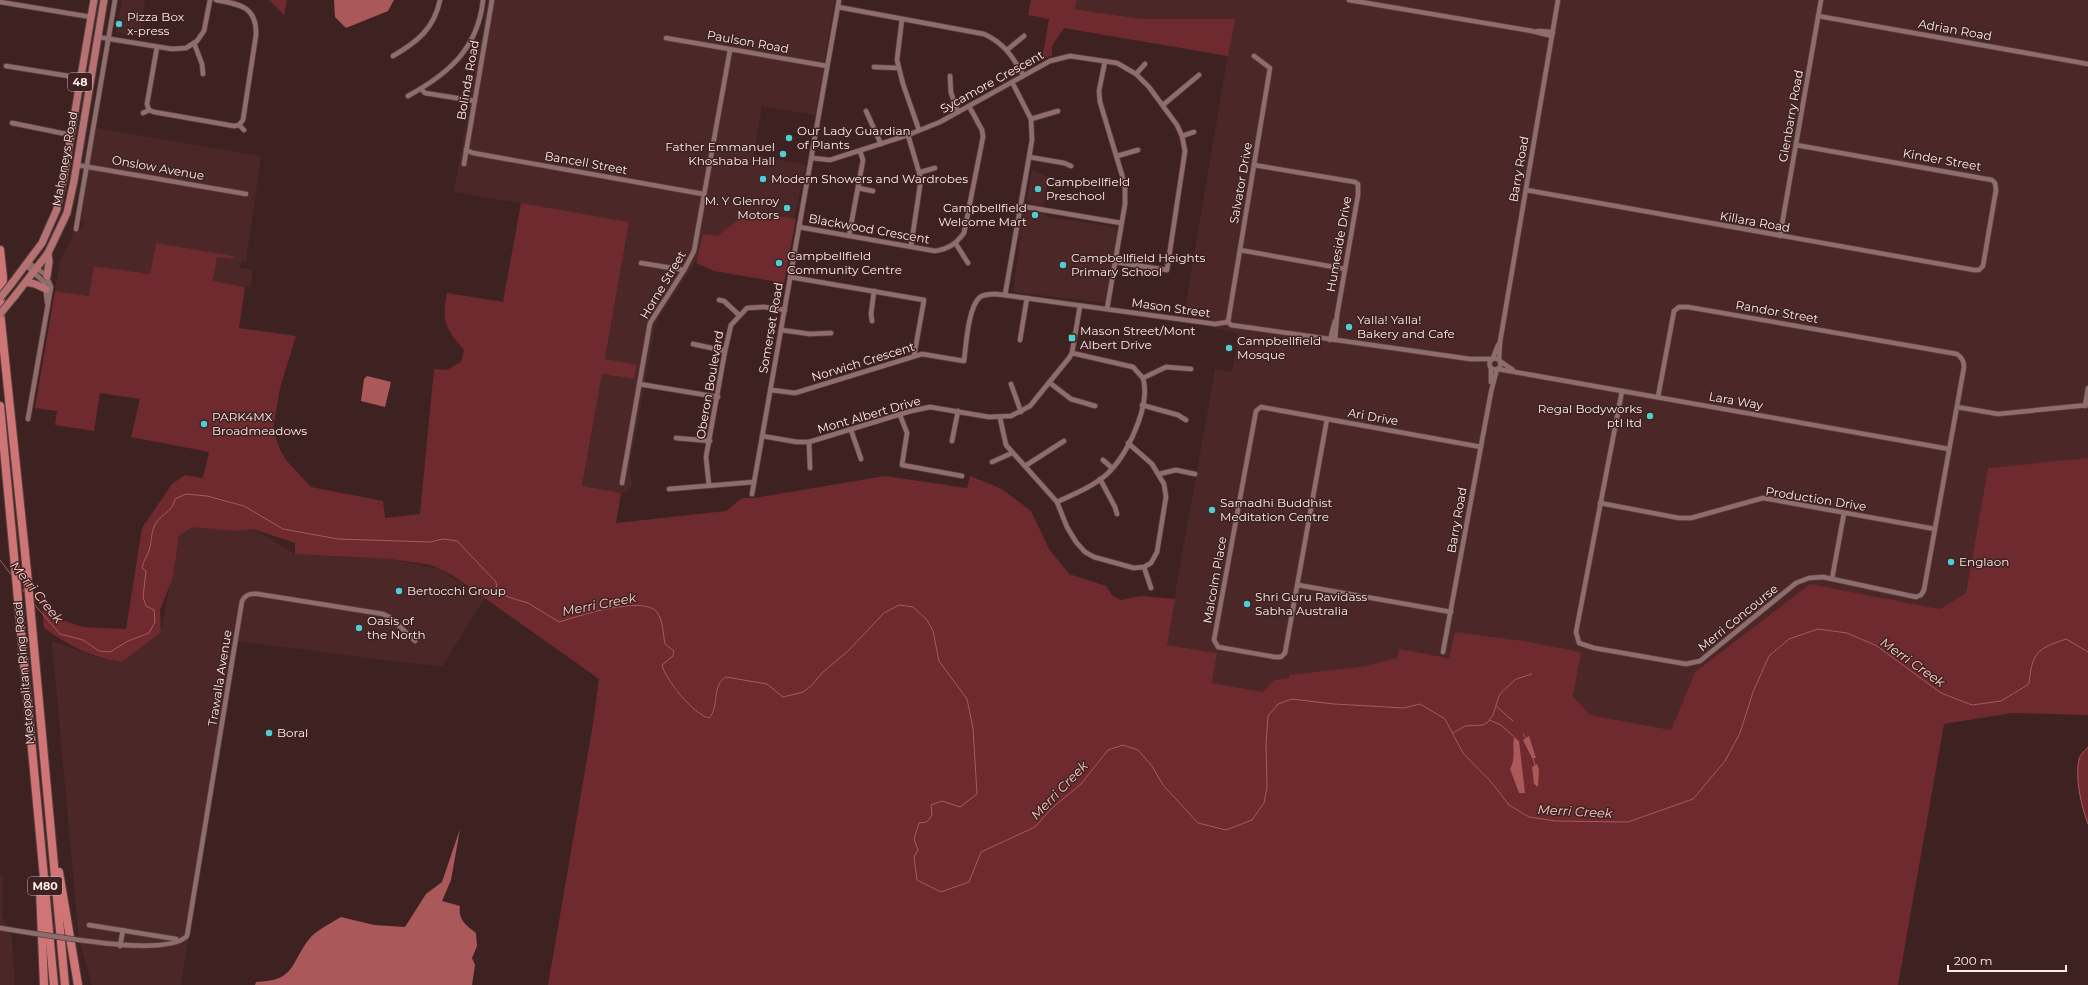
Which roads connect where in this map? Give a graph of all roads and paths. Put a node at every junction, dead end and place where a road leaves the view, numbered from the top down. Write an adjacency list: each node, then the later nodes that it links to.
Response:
1 (94, 0): 16 (main road, Mahoneys Road / 48)
2 (104, 0): 20 (main road, Mahoneys Road / 48)
3 (115, 0): 22 (street)
4 (210, 0): 23 (street)
5 (216, 0): 55 (street)
6 (440, 0): 27 (street)
7 (483, 0): 43 (street)
8 (492, 0): 45 (street, Bolinda Road)
9 (839, 0): 14 (street, Somerset Road)
10 (1349, 0): 18 (street)
11 (1558, 0): 18 (street, Barry Road)
12 (1821, 0): 15 (street, Glenbarry Road)
13 (0, 2): 16 (street)
14 (838, 7): 17 (street); 33 (street, Somerset Road)
15 (1818, 16): 31 (street, Adrian Road); 63 (street, Glenbarry Road)
16 (91, 17): 41 (main road, Mahoneys Road / 48)
17 (902, 19): 26 (street); 35 (street)
18 (1553, 34): 79 (street, Barry Road)
19 (1024, 36): 26 (street)
20 (98, 37): 22 (street); 72 (main road, Mahoneys Road / 48)
21 (666, 38): 25 (street, Paulson Road)
22 (108, 39): 24 (street); 74 (street)
23 (194, 44): 24 (street); 36 (street)
24 (157, 47): 48 (street)
25 (730, 50): 33 (street, Paulson Road); 82 (street, Horne Street)
26 (1007, 50): 40 (street)
27 (393, 56)
28 (1254, 56): 73 (street, Salvator Drive)
29 (1105, 61): 37 (street, Sycamore Crescent); 40 (street, Sycamore Crescent); 67 (street)
30 (1145, 64): 37 (street)
31 (2088, 64)
32 (6, 66): 41 (street)
33 (827, 66): 69 (street, Somerset Road)
34 (874, 67): 35 (street)
35 (898, 68): 57 (street)
36 (202, 74)
37 (1136, 74): 46 (street, Sycamore Crescent)
38 (1199, 75): 46 (street)
39 (950, 76): 51 (street)
40 (1023, 76): 42 (street, Sycamore Crescent)
41 (81, 78): 60 (main road, Mahoneys Road / 48)
42 (1012, 82): 47 (street, Sycamore Crescent); 53 (street)
43 (421, 89): 44 (street); 45 (street)
44 (408, 96)
45 (475, 102): 64 (street, Bolinda Road)
46 (1162, 105): 61 (street, Sycamore Crescent)
47 (969, 106): 51 (street, Sycamore Crescent); 89 (street)
48 (149, 110): 52 (street); 55 (street)
49 (866, 111): 62 (street)
50 (1058, 111): 53 (street)
51 (958, 112): 57 (street, Sycamore Crescent)
52 (143, 113)
53 (1031, 119): 68 (street)
54 (12, 123): 60 (street)
55 (239, 125): 56 (street)
56 (244, 130)
57 (919, 130): 59 (street, Sycamore Crescent)
58 (1194, 132): 61 (street)
59 (908, 134): 62 (street, Sycamore Crescent); 77 (street)
60 (71, 135): 70 (main road, Mahoneys Road / 48)
61 (1182, 136): 94 (street, Sycamore Crescent)
62 (881, 144): 66 (street, Sycamore Crescent)
63 (1796, 145): 88 (street, Glenbarry Road); 99 (street, Kinder Street)
64 (466, 150): 71 (street, Bolinda Road); 82 (street, Bancell Street)
65 (1138, 150): 67 (street)
66 (860, 151): 69 (street, Sycamore Crescent); 78 (street)
67 (1117, 156): 84 (street)
68 (1029, 157): 75 (street); 83 (street)
69 (812, 158): 85 (street, Somerset Road)
70 (66, 163): 72 (main road, Onslow Avenue); 97 (main road, Mahoneys Road / 48)
71 (464, 164)
72 (76, 165): 74 (street, Onslow Avenue); 93 (main road, Mahoneys Road / 48)
73 (1254, 165): 92 (street, Salvator Drive); 98 (street, Humeside Drive)
74 (86, 166): 81 (street, Onslow Avenue); 86 (street)
75 (1071, 166)
76 (935, 168): 77 (street)
77 (920, 172): 90 (street)
78 (858, 188): 80 (street); 87 (street)
79 (1526, 190): 88 (street, Killara Road); 124 (street, Barry Road)
80 (873, 191)
81 (246, 194)
82 (704, 194): 101 (street, Horne Street)
83 (1021, 206): 84 (street); 107 (street)
84 (1122, 223): 94 (street)
85 (799, 227): 87 (street, Blackwood Crescent); 103 (street, Somerset Road)
86 (76, 229)
87 (849, 236): 90 (street, Blackwood Crescent)
88 (1780, 236): 99 (street, Killara Road)
89 (956, 244): 90 (street, Blackwood Crescent); 96 (street)
90 (911, 246)
91 (0, 250): 112 (highway)
92 (1240, 250): 98 (street); 119 (street, Salvator Drive)
93 (48, 254): 100 (main road, Mahoneys Road / 48); 102 (main road)
94 (1115, 262): 115 (street)
95 (641, 263): 101 (street)
96 (968, 263)
97 (28, 264): 100 (street); 108 (main road, Mahoneys Road / 48, bridge)
98 (1345, 269): 123 (street, Humeside Drive)
99 (1980, 269)
100 (36, 270): 102 (street); 104 (main road, Mahoneys Road / 48); 105 (street)
101 (684, 270): 139 (street, Horne Street)
102 (47, 276): 111 (street)
103 (790, 276): 106 (street); 114 (street, Somerset Road)
104 (26, 282): 105 (main road); 116 (main road, Mahoneys Road / 48, bridge)
105 (46, 290): 111 (street)
106 (874, 291): 118 (street); 128 (street)
107 (1005, 295): 109 (street, Mason Street); 128 (street, Norwich Crescent)
108 (0, 298)
109 (1027, 298): 113 (street, Mason Street); 122 (street)
110 (719, 300): 117 (street)
111 (47, 302): 157 (street)
112 (0, 305)
113 (1080, 306): 115 (street, Mason Street); 127 (street, Mont Albert Drive)
114 (785, 310): 117 (street); 120 (street, Somerset Road)
115 (1107, 310): 119 (street, Mason Street)
116 (0, 313): 199 (highway, Metropolitan Ring Road / M80)
117 (739, 315): 126 (street, Oberon Boulevard)
118 (872, 321)
119 (1228, 322): 123 (street, Mason Street)
120 (781, 330): 121 (street); 142 (street, Somerset Road)
121 (831, 333)
122 (1020, 340)
123 (1333, 340): 131 (street, Mason Street)
124 (1500, 342): 129 (street, Barry Road); 132 (street, Barry Road)
125 (693, 344): 126 (street)
126 (725, 351): 145 (street, Oberon Boulevard)
127 (1072, 353): 137 (street); 138 (street, Mont Albert Drive)
128 (914, 356): 142 (street, Norwich Crescent)
129 (1492, 359): 131 (street, Mason Street); 132 (street); 133 (street, Barry Road)
130 (1963, 359): 146 (street, Randor Street); 152 (street, Merri Concourse)
131 (1475, 360): 133 (street, Mason Street)
132 (1500, 361): 135 (street, Barry Road); 136 (street)
133 (1490, 367): 135 (street, Mason Street); 144 (street, Barry Road)
134 (1191, 369): 137 (street)
135 (1498, 369): 136 (street); 144 (street, Barry Road)
136 (1520, 372): 143 (street, Lara Way)
137 (1143, 378): 147 (street)
138 (1050, 383): 149 (street); 154 (street, Mont Albert Drive)
139 (639, 384): 145 (street); 182 (street, Horne Street)
140 (1011, 384): 154 (street)
141 (2088, 388): 151 (street)
142 (771, 390): 161 (street, Somerset Road)
143 (1622, 391): 146 (street, Lara Way); 187 (street, Merri Concourse)
144 (1491, 392): 168 (street, Barry Road)
145 (718, 397): 163 (street, Oberon Boulevard)
146 (1658, 397): 169 (street, Lara Way)
147 (1142, 405): 159 (street); 167 (street)
148 (0, 406): 198 (highway, Metropolitan Ring Road / M80)
149 (1095, 406)
150 (1261, 406): 158 (street, Ari Drive); 193 (street, Malcolm Place)
151 (2086, 406): 152 (street)
152 (1957, 407): 169 (street, Merri Concourse)
153 (958, 411): 155 (street, Mont Albert Drive); 156 (street, Mont Albert Drive); 164 (street)
154 (1021, 412): 156 (street, Mont Albert Drive)
155 (900, 414): 160 (street, Mont Albert Drive); 179 (street)
156 (1000, 418): 170 (street)
157 (28, 419)
158 (1327, 419): 168 (street, Ari Drive); 193 (street)
159 (1186, 420)
160 (851, 430): 166 (street, Mont Albert Drive); 171 (street)
161 (762, 436): 166 (street, Mont Albert Drive); 181 (street, Somerset Road)
162 (676, 438): 163 (street)
163 (710, 441): 183 (street, Oberon Boulevard)
164 (952, 441)
165 (1064, 441): 174 (street)
166 (809, 442): 175 (street)
167 (1128, 443): 176 (street); 177 (street)
168 (1481, 447): 195 (street, Barry Road)
169 (1949, 449): 190 (street, Merri Concourse)
170 (1012, 453): 173 (street); 174 (street)
171 (861, 459)
172 (1103, 460): 176 (street)
173 (992, 462)
174 (1026, 466): 186 (street)
175 (810, 468)
176 (1112, 468): 180 (street)
177 (1159, 474): 178 (street); 191 (street)
178 (1194, 474)
179 (962, 476)
180 (1100, 479): 186 (street); 189 (street)
181 (754, 482): 183 (street); 185 (street, Somerset Road)
182 (622, 483)
183 (709, 486): 184 (street)
184 (669, 489)
185 (752, 494)
186 (1057, 502): 191 (street)
187 (1600, 503): 188 (street, Production Drive); 192 (street, Merri Concourse)
188 (1844, 513): 190 (street, Production Drive); 192 (street)
189 (1117, 514)
190 (1935, 529): 192 (street, Merri Concourse)
191 (1144, 566): 194 (street)
192 (1832, 579)
193 (1298, 585): 195 (street)
194 (1151, 588)
195 (1451, 612): 197 (street, Barry Road)
196 (415, 641): 203 (street, Trawalla Avenue)
197 (1443, 652)
198 (37, 788): 205 (highway); 206 (highway, Metropolitan Ring Road / M80)
199 (48, 800): 207 (highway, Metropolitan Ring Road / M80); 208 (highway)
200 (89, 925): 202 (street)
201 (0, 928): 204 (street, bridge)
202 (123, 930): 203 (street); 204 (street)
203 (180, 940): 204 (street)
204 (120, 946)
205 (44, 985)
206 (54, 985)
207 (65, 985)
208 (78, 985)

